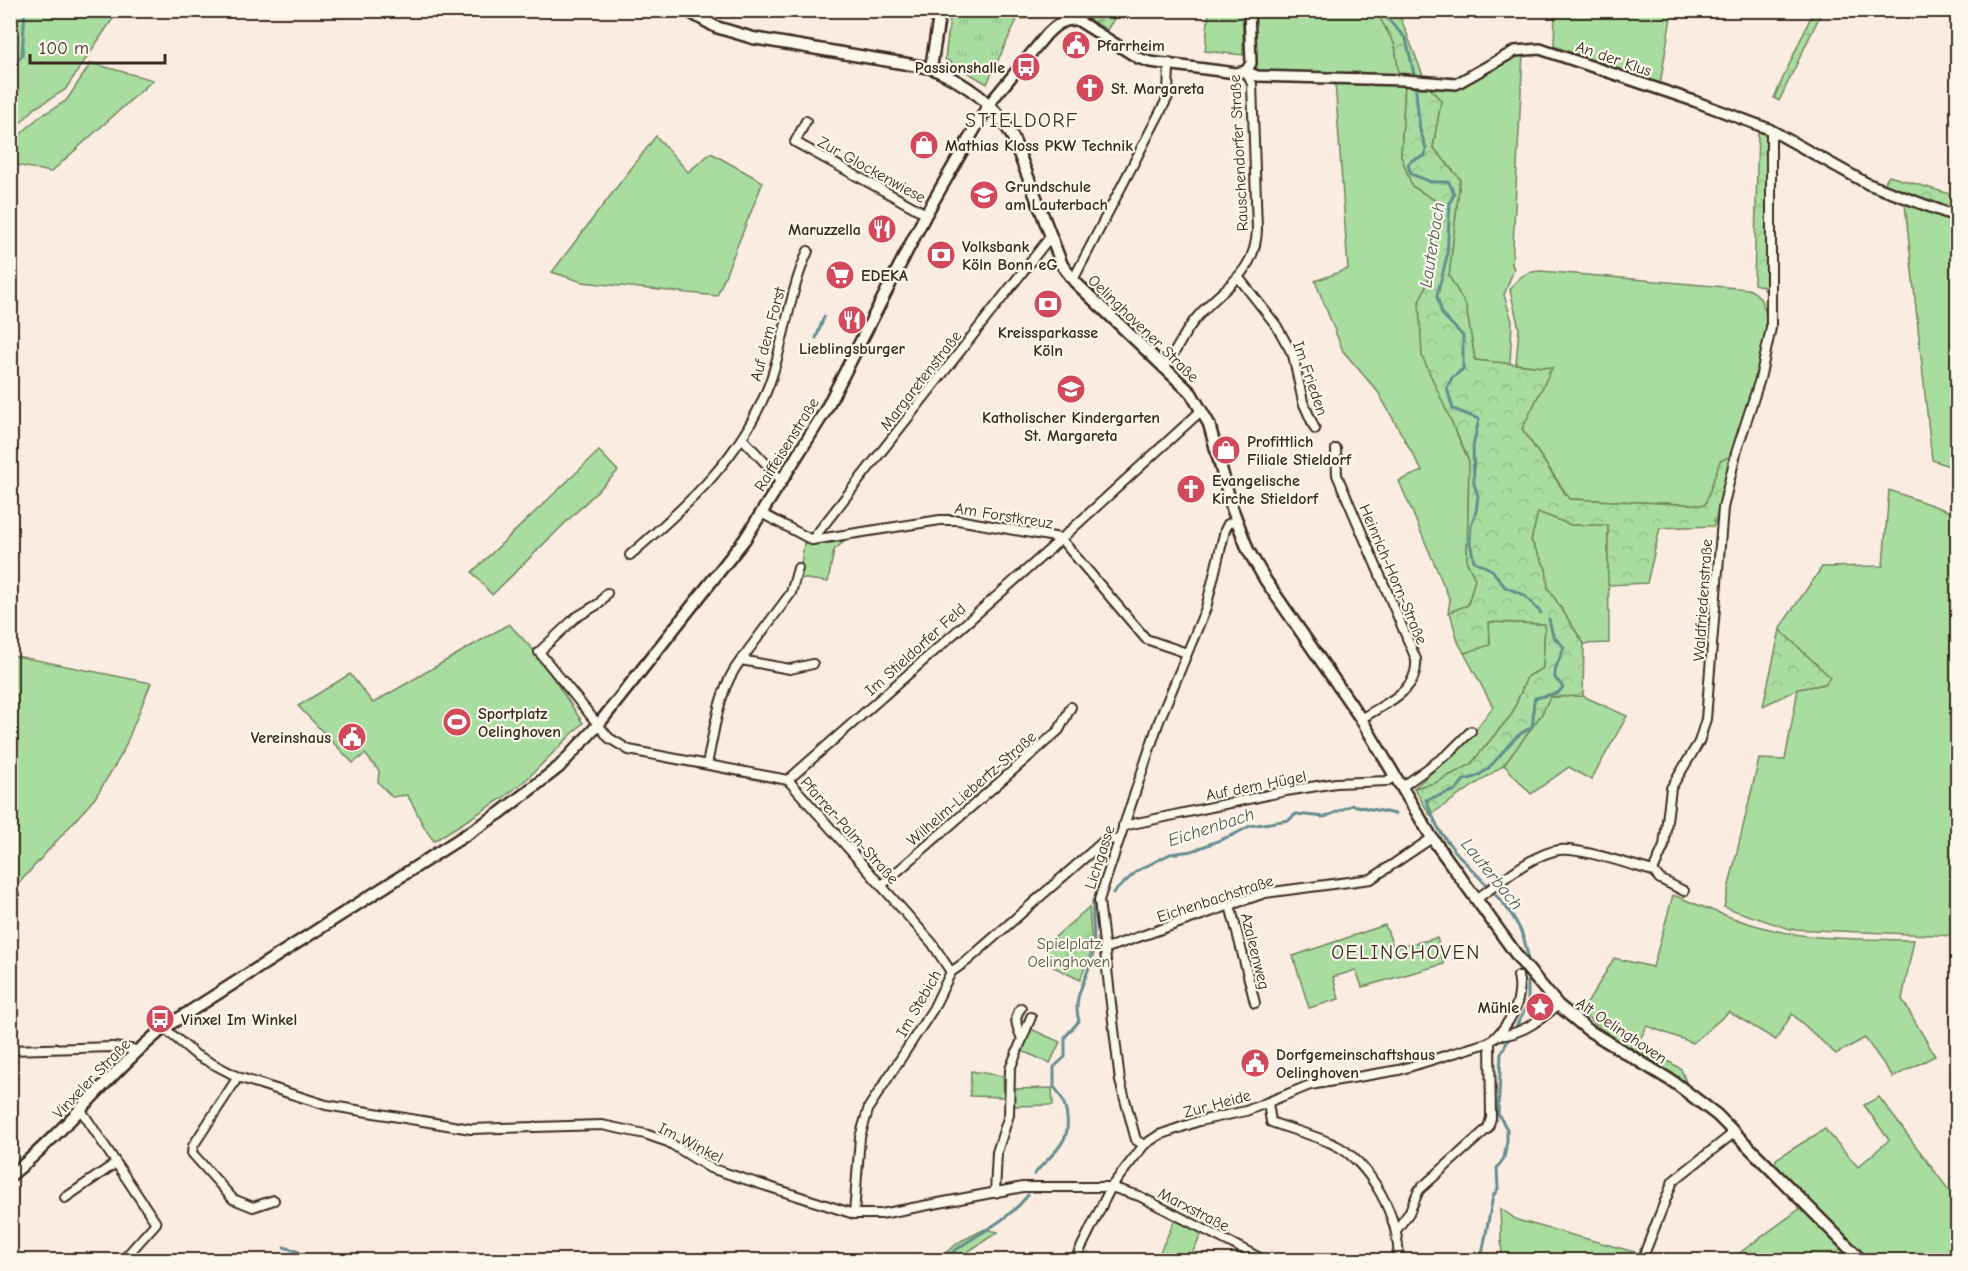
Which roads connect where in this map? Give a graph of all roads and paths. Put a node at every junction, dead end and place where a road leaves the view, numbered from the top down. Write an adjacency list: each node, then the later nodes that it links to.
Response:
1 (686, 10): 5 (main road, Oelinghovener Straße)
2 (940, 10): 5 (main road)
3 (1249, 10): 6 (street, Rauschendorfer Straße)
4 (1169, 63): 6 (street, An der Klus); 7 (street, An der Klus); 15 (street)
5 (931, 68): 7 (main road, Oelinghovener Straße)
6 (1246, 71): 9 (street, An der Klus); 14 (street, Rauschendorfer Straße)
7 (989, 104): 10 (main road, Raiffeisenstraße); 12 (main road, Oelinghovener Straße)
8 (806, 121): 10 (street, Zur Glockenwiese)
9 (1771, 131): 11 (street, An der Klus); 43 (street, Waldfriedenstraße)
10 (926, 214): 21 (main road, Raiffeisenstraße)
11 (1958, 217)
12 (1050, 237): 15 (main road, Oelinghovener Straße); 25 (street, Margaretenstraße)
13 (808, 251): 19 (street, Auf dem Forst)
14 (1239, 278): 16 (street, Rauschendorfer Straße); 18 (street, Im Frieden)
15 (1073, 280): 16 (main road, Oelinghovener Straße)
16 (1163, 368): 17 (main road, Oelinghovener Straße)
17 (1202, 410): 23 (main road, Oelinghovener Straße); 24 (street, Am Forstkreuz)
18 (1315, 429)
19 (743, 439): 21 (street); 26 (street, Auf dem Forst)
20 (1336, 449): 33 (street, Heinrich-Horn-Straße)
21 (781, 480): 22 (main road, Raiffeisenstraße)
22 (761, 513): 25 (street); 34 (main road, Raiffeisenstraße)
23 (1236, 520): 29 (street, Lichgasse); 33 (main road, Oelinghovener Straße)
24 (1060, 538): 25 (street, Am Forstkreuz); 29 (street); 38 (street, Im Stieldorfer Feld)
25 (812, 540)
26 (630, 555)
27 (798, 568): 30 (street)
28 (608, 592): 34 (street, Pfarrer-Palm-Straße)
29 (1187, 653): 40 (street, Lichgasse)
30 (741, 660): 31 (street); 36 (street)
31 (813, 664)
32 (1071, 707): 44 (street, Wilhelm-Liebertz-Straße)
33 (1361, 719): 37 (main road, Oelinghovener Straße)
34 (598, 725): 36 (street, Pfarrer-Palm-Straße); 53 (main road, Raiffeisenstraße)
35 (1471, 731): 39 (street)
36 (707, 764): 38 (street, Pfarrer-Palm-Straße)
37 (1395, 777): 39 (main road, Oelinghovener Straße); 40 (street, Auf dem Hügel)
38 (788, 780): 44 (street, Pfarrer-Palm-Straße)
39 (1402, 787): 41 (main road, Alt Oelinghoven)
40 (1123, 826): 42 (street, Lichgasse)
41 (1432, 838): 46 (main road, Alt Oelinghoven); 47 (street, Eichenbachstraße)
42 (1118, 840): 48 (street, Lichgasse); 49 (street, Im Stebich)
43 (1653, 871): 45 (street); 46 (street)
44 (882, 885): 49 (street, Pfarrer-Palm-Straße)
45 (1684, 891)
46 (1480, 897): 52 (main road, Alt Oelinghoven)
47 (1230, 905): 48 (street, Eichenbachstraße); 51 (street, Azaleenweg)
48 (1104, 949): 66 (street, Lichgasse)
49 (951, 972): 73 (street, Im Stebich)
50 (1518, 976): 57 (street, Zur Heide)
51 (1255, 1003)
52 (1558, 1005): 57 (street, Zur Heide); 65 (main road, Alt Oelinghoven)
53 (196, 1006): 56 (main road, Vinxeler Straße)
54 (1021, 1008): 58 (street)
55 (1031, 1017): 58 (street)
56 (164, 1028): 61 (main road, Vinxeler Straße); 62 (street, Im Winkel)
57 (1502, 1036): 59 (street, Zur Heide)
58 (1022, 1040): 70 (street)
59 (1490, 1042): 63 (street, Zur Heide); 74 (street)
60 (10, 1050): 61 (street)
61 (138, 1050): 64 (main road, Vinxeler Straße)
62 (238, 1077): 72 (street); 73 (street, Im Winkel)
63 (1268, 1103): 66 (street, Zur Heide); 74 (street)
64 (81, 1110): 67 (street); 68 (main road, Vinxeler Straße)
65 (1735, 1132): 75 (street); 80 (main road, Alt Oelinghoven)
66 (1144, 1145): 69 (street, Zur Heide)
67 (116, 1163): 71 (street); 76 (street)
68 (10, 1176)
69 (1111, 1186): 70 (street, Im Winkel); 77 (street, Zur Heide); 78 (street, Marxstraße)
70 (995, 1193): 73 (street, Im Winkel)
71 (65, 1198)
72 (274, 1200)
73 (854, 1214)
74 (1397, 1230): 79 (street)
75 (1646, 1252)
76 (123, 1260)
77 (1075, 1260)
78 (1264, 1260)
79 (1398, 1260)
80 (1861, 1260)

